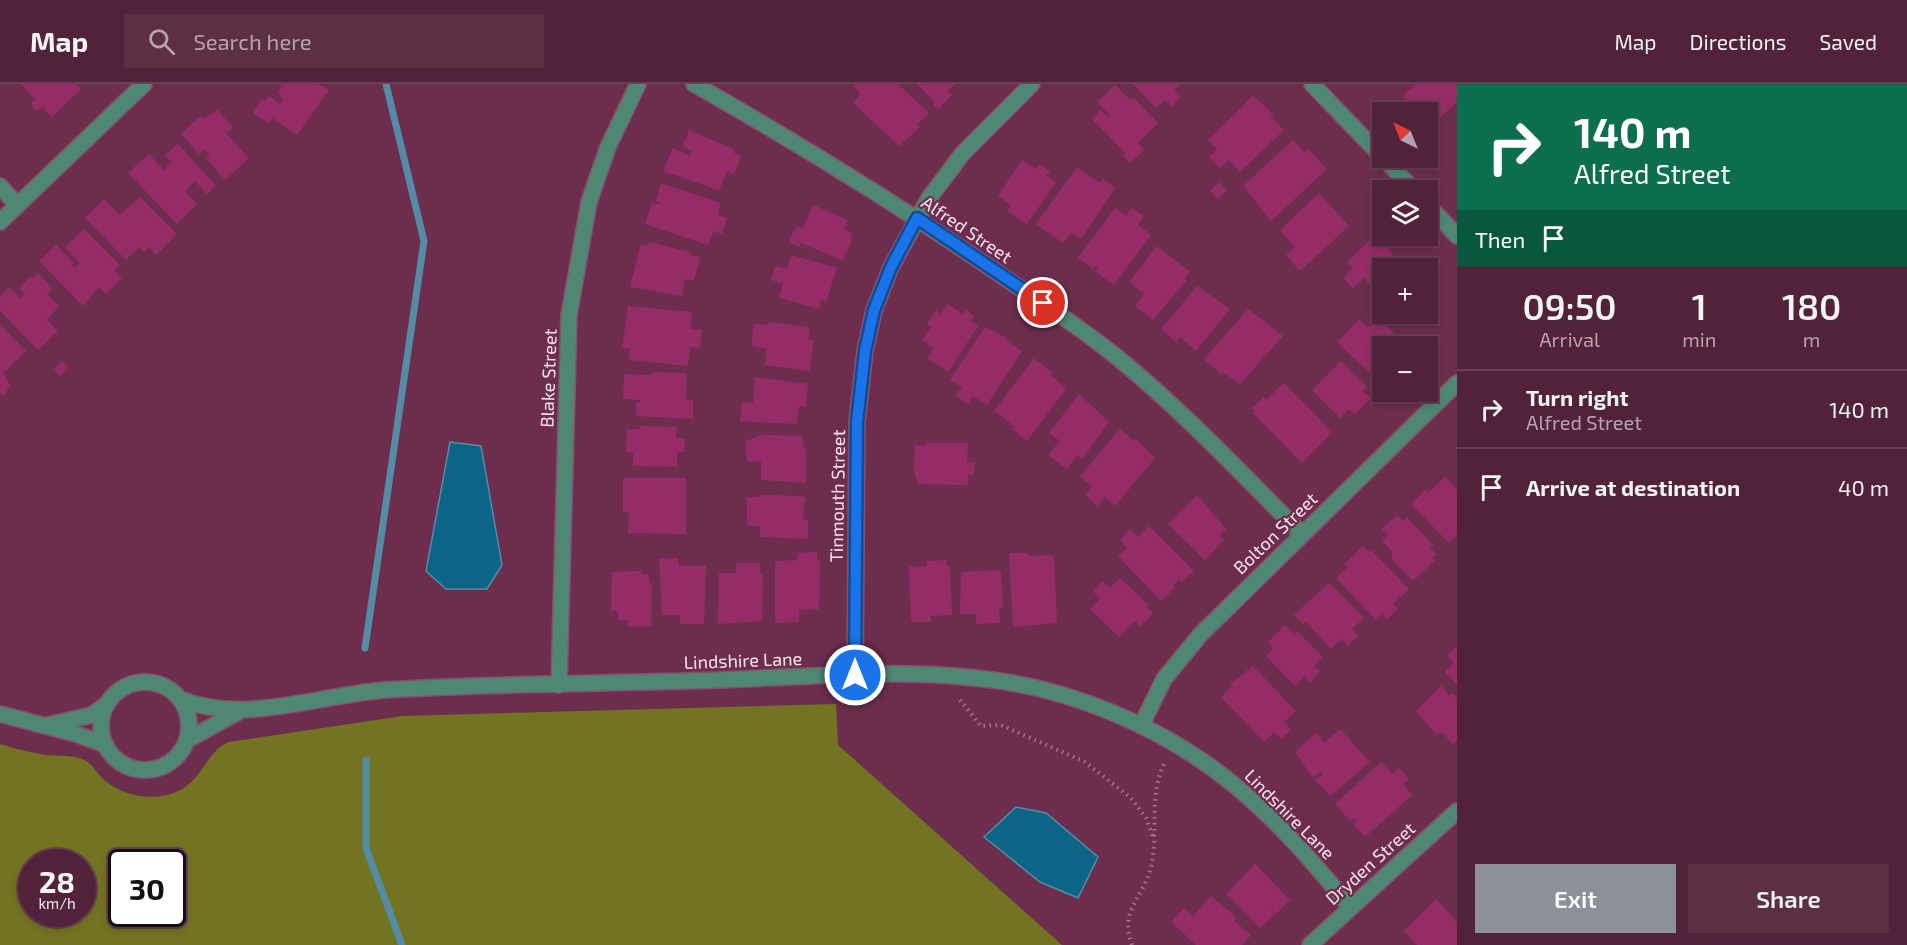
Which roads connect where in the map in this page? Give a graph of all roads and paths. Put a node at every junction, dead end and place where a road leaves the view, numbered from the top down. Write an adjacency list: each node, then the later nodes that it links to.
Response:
1 (144, 84): 8 (street)
2 (638, 84): 16 (street, Blake Street)
3 (694, 84): 10 (street, Alfred Street)
4 (1032, 84): 10 (street, Tinmouth Street)
5 (1312, 84): 6 (street)
6 (1404, 180)
7 (0, 186): 8 (street)
8 (17, 205): 11 (street)
9 (1438, 216): 12 (street)
10 (917, 218): 14 (street, Alfred Street); 15 (street, Tinmouth Street)
11 (0, 222)
12 (1457, 236)
13 (1457, 383): 14 (street, Bolton Street)
14 (1302, 534): 23 (street, Bolton Street)
15 (855, 675): 16 (street, Lindshire Lane); 23 (street, Lindshire Lane)
16 (559, 685): 20 (street, Lindshire Lane)
17 (180, 699): 19 (street, Lindshire Lane); 20 (street, Lindshire Lane); 24 (street)
18 (960, 700): 28 (path)
19 (107, 704): 22 (street, Lindshire Lane); 25 (street)
20 (241, 710): 24 (street, Lindshire Lane)
21 (0, 714): 22 (street, Lindshire Lane)
22 (42, 726): 25 (street, Lindshire Lane)
23 (1141, 726): 29 (street, Lindshire Lane)
24 (187, 740): 25 (street, Lindshire Lane)
25 (106, 746)
26 (1164, 764): 28 (path)
27 (1457, 811): 29 (street, Dryden Street)
28 (1153, 837): 30 (path)
29 (1350, 907): 31 (street, Dryden Street)
30 (1132, 945)
31 (1310, 945)

